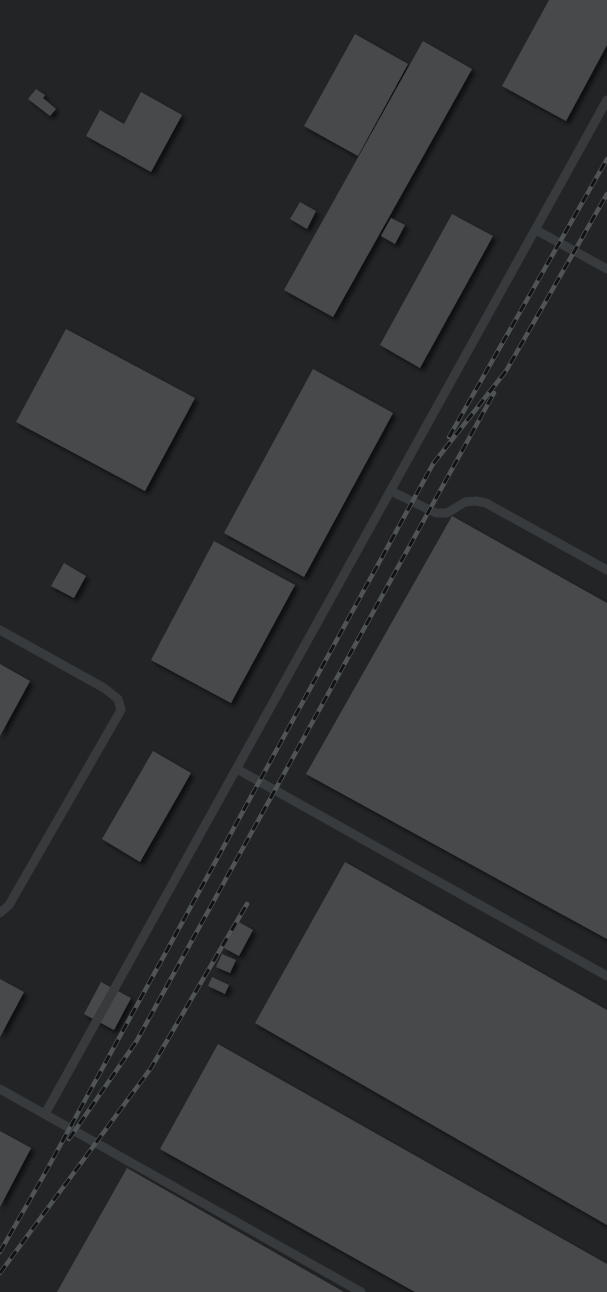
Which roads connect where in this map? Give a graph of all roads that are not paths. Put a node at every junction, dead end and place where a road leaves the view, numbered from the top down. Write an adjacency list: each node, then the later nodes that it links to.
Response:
1 (607, 100): 2 (lane)
2 (536, 230): 3 (lane); 4 (lane)
3 (607, 269)
4 (391, 491): 5 (lane); 7 (lane)
5 (607, 570)
6 (0, 630): 8 (lane)
7 (237, 769): 9 (lane); 11 (lane)
8 (0, 913)
9 (607, 976)
10 (0, 1089): 11 (lane)
11 (45, 1114): 12 (lane)
12 (361, 1292)

